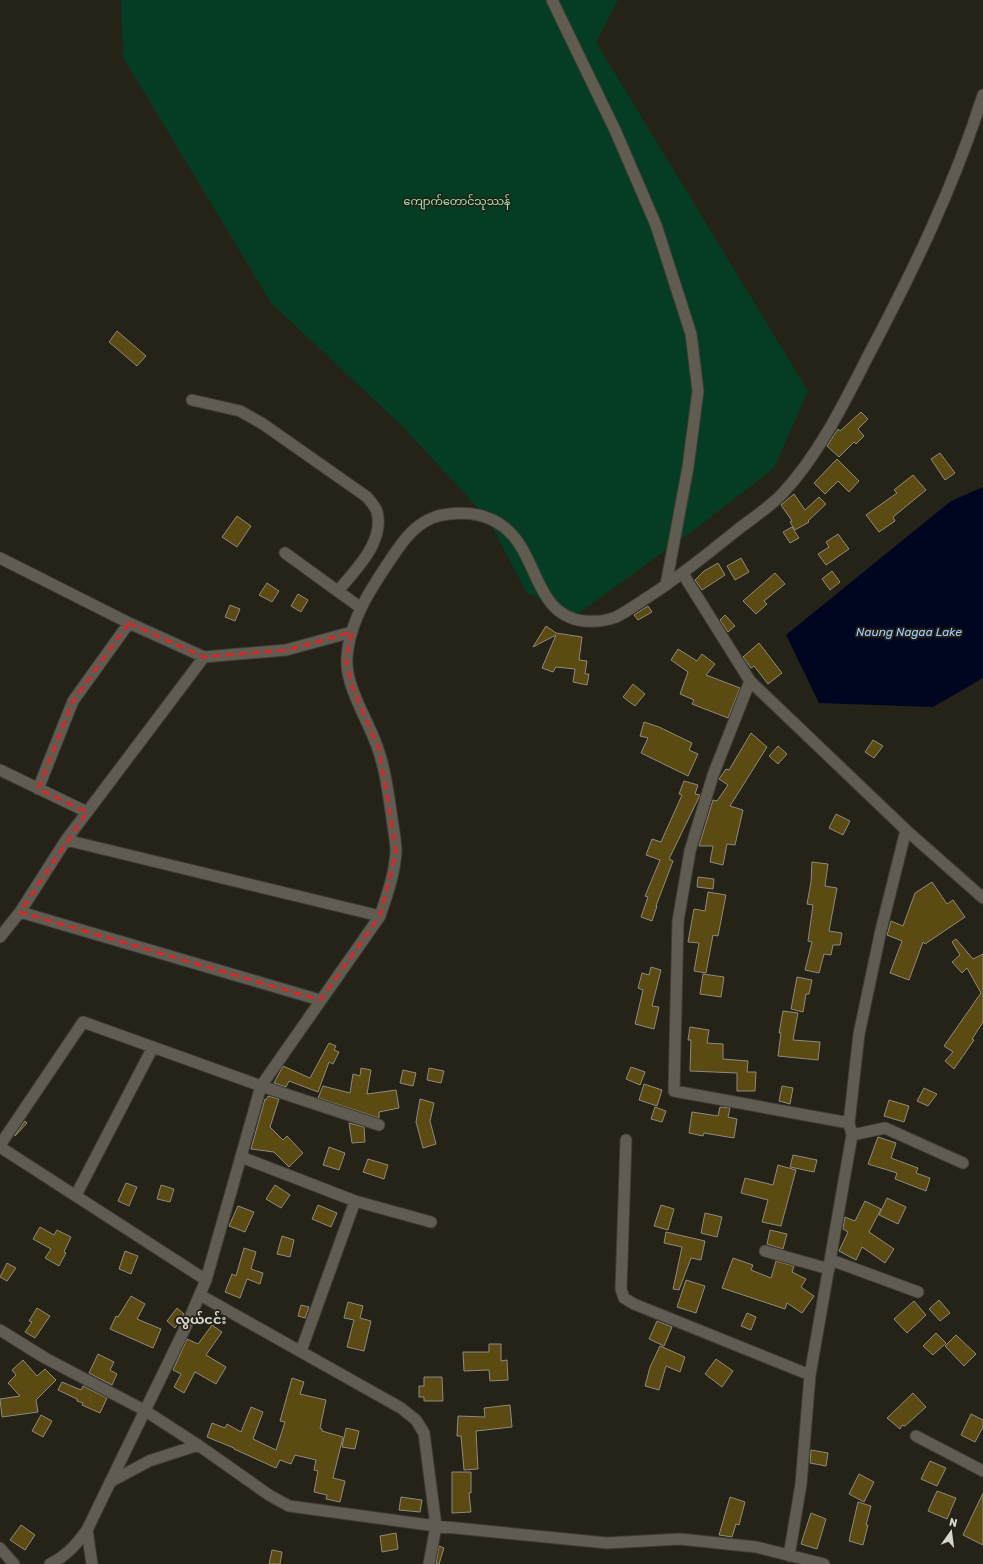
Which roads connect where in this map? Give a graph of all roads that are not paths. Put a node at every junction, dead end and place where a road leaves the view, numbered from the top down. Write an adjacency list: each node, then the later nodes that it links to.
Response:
1 (552, 0): 7 (street)
2 (983, 95): 6 (street)
3 (192, 400): 8 (street)
4 (285, 553): 8 (street)
5 (0, 558): 10 (street)
6 (683, 574): 7 (street); 13 (street)
7 (666, 585): 9 (street)
8 (338, 592): 9 (street)
9 (361, 608): 11 (street)
10 (129, 623): 12 (street); 15 (street)
11 (352, 632): 12 (street); 21 (street)
12 (204, 657): 16 (street)
13 (750, 681): 17 (street); 26 (street)
14 (0, 770): 15 (street)
15 (38, 789): 16 (street)
16 (87, 812): 18 (street)
17 (906, 830): 19 (street); 26 (street)
18 (66, 840): 20 (street); 21 (street)
19 (983, 898)
20 (20, 912): 22 (street); 23 (street)
21 (380, 916): 23 (street)
22 (0, 937)
23 (320, 1000): 25 (street)
24 (153, 1046): 25 (street); 30 (street); 33 (street)
25 (262, 1086): 27 (street); 31 (street)
26 (849, 1123): 28 (street)
27 (379, 1125)
28 (852, 1135): 32 (street); 37 (street)
29 (626, 1140): 43 (street)
30 (0, 1146): 33 (street)
31 (241, 1157): 34 (street); 38 (street)
32 (963, 1163)
33 (76, 1195): 38 (street)
34 (355, 1201): 35 (street); 42 (street)
35 (431, 1222)
36 (765, 1251): 37 (street)
37 (830, 1265): 39 (street); 43 (street)
38 (206, 1280): 40 (street)
39 (918, 1292)
40 (200, 1295): 42 (street); 44 (street)
41 (0, 1330): 44 (street)
42 (301, 1351): 49 (street)
43 (810, 1375): 52 (street)
44 (144, 1410): 46 (street); 48 (street)
45 (916, 1436): 47 (street)
46 (198, 1445): 48 (street); 49 (street)
47 (983, 1471)
48 (110, 1482): 50 (street)
49 (436, 1526): 52 (street); 56 (street)
50 (87, 1530): 54 (street); 55 (street)
51 (0, 1548): 53 (street)
52 (789, 1556): 57 (street)
53 (14, 1564)
54 (50, 1564)
55 (92, 1564)
56 (429, 1564)
57 (824, 1564)

